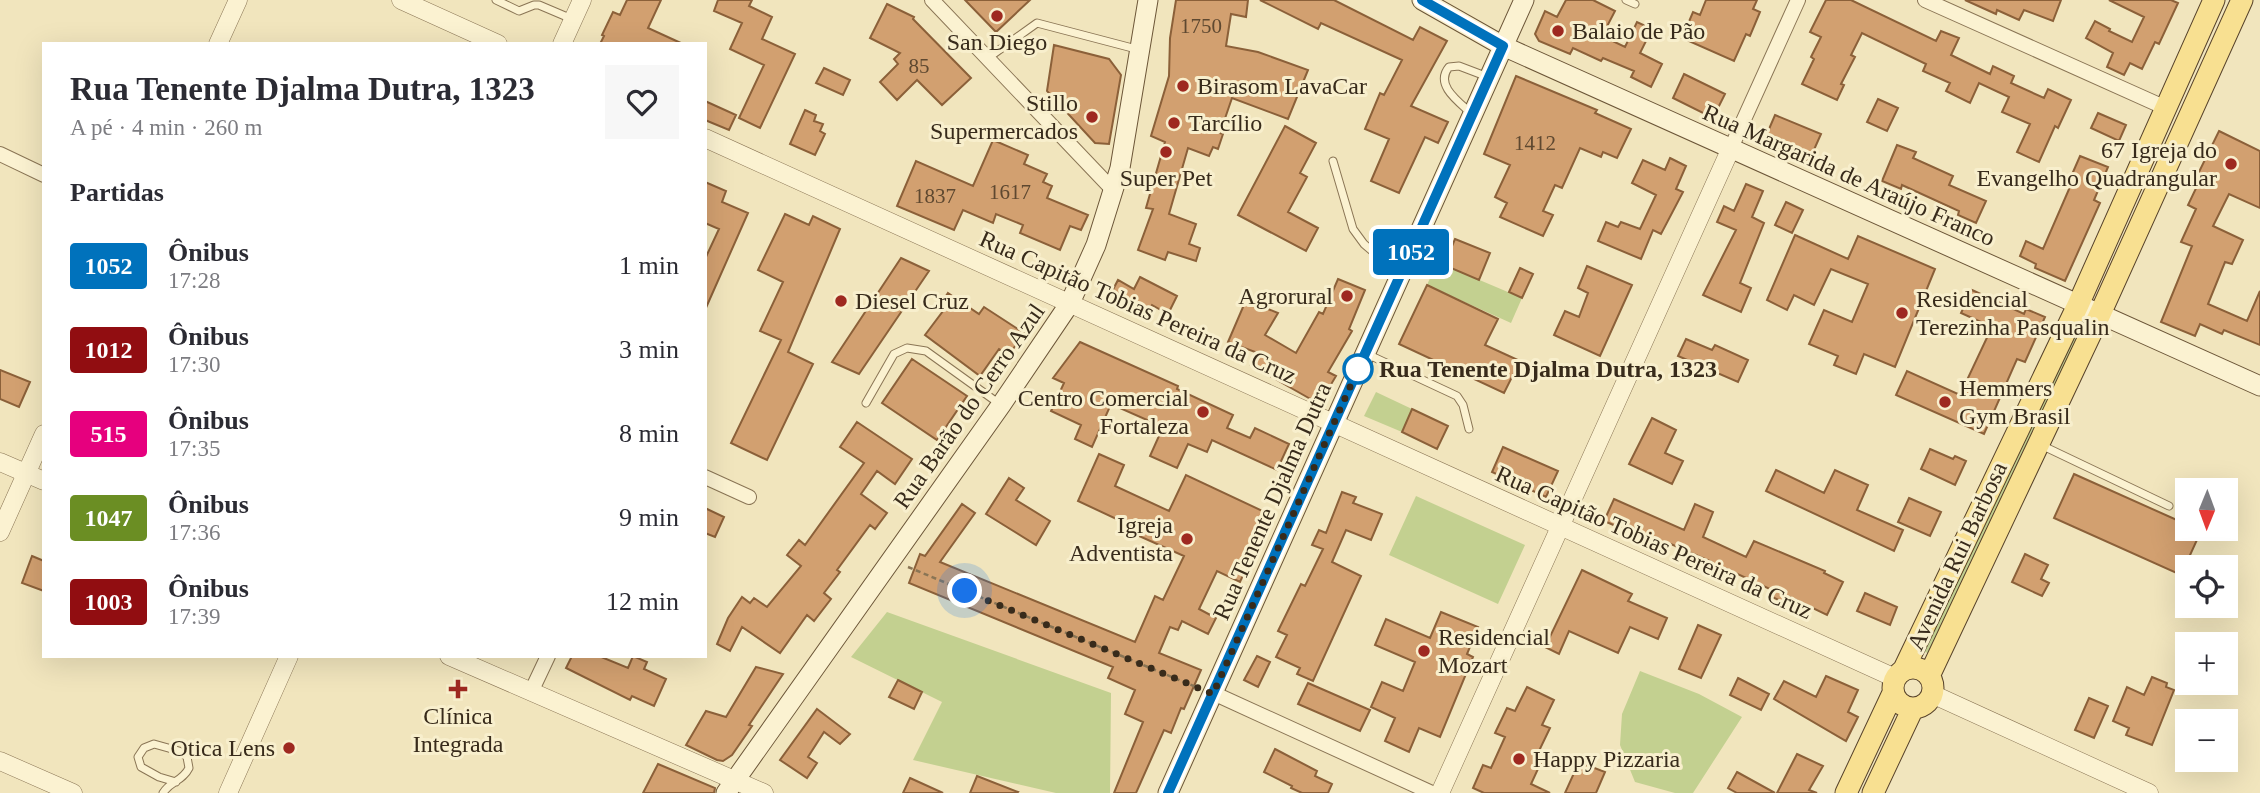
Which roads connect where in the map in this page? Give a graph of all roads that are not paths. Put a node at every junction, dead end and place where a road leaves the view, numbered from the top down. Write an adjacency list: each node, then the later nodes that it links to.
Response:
1 (238, 0): 16 (street)
2 (401, 0): 17 (street)
3 (496, 0): 15 (lane)
4 (582, 0): 15 (street)
5 (932, 0): 21 (street)
6 (1147, 0): 20 (main road, Rua Barão do Cerro Azul)
7 (1422, 0): 19 (main road, Rua Margarida de Araújo Franco)
8 (1524, 0): 19 (main road, Rua Tenente Djalma Dutra)
9 (1626, 0): 14 (lane)
10 (1798, 0): 26 (street)
11 (1925, 0): 23 (street)
12 (2214, 0): 23 (main road, Avenida Rui Barbosa)
13 (2242, 0): 34 (main road, Avenida Rui Barbosa)
14 (1635, 4)
15 (573, 19): 18 (street)
16 (219, 42)
17 (493, 42)
18 (563, 42)
19 (1503, 46): 22 (main road, Rua Tenente Djalma Dutra); 26 (main road, Rua Margarida de Araújo Franco)
20 (1140, 50): 21 (lane); 30 (main road, Rua Barão do Cerro Azul)
21 (988, 58): 30 (street)
22 (1489, 78): 24 (main road, Rua Tenente Djalma Dutra); 24 (lane)
23 (2166, 108): 33 (main road, Avenida Rui Barbosa)
24 (1472, 114): 31 (main road, Rua Tenente Djalma Dutra)
25 (707, 139): 32 (street, Rua Capitão Tobias Pereira da Cruz)
26 (1731, 148): 33 (main road, Rua Margarida de Araújo Franco); 49 (street)
27 (0, 155): 29 (street)
28 (1333, 161): 31 (lane)
29 (42, 173)
30 (1114, 191): 32 (main road, Rua Barão do Cerro Azul)
31 (1400, 275): 35 (main road, Rua Tenente Djalma Dutra)
32 (1070, 303): 38 (main road, Rua Barão do Cerro Azul); 39 (street, Rua Capitão Tobias Pereira da Cruz)
33 (2078, 304): 34 (main road, Rua Margarida de Araújo Franco); 54 (main road, Avenida Rui Barbosa)
34 (2100, 314): 36 (main road, Rua Margarida de Araújo Franco); 42 (main road, Avenida Rui Barbosa)
35 (1365, 353): 39 (main road, Rua Tenente Djalma Dutra); 40 (lane)
36 (2260, 386)
37 (866, 403): 38 (lane)
38 (1001, 405): 61 (main road, Rua Barão do Cerro Azul)
39 (1334, 423): 49 (street, Rua Capitão Tobias Pereira da Cruz); 57 (main road, Rua Tenente Djalma Dutra)
40 (1469, 429)
41 (42, 438): 44 (street)
42 (2039, 444): 48 (lane); 55 (main road, Avenida Rui Barbosa)
43 (0, 462): 44 (street)
44 (26, 473): 46 (street); 50 (street)
45 (707, 478): 47 (street)
46 (42, 480)
47 (749, 497)
48 (2169, 506)
49 (1561, 526): 54 (street, Rua Capitão Tobias Pereira da Cruz); 68 (street)
50 (0, 531)
51 (288, 658): 64 (street)
52 (454, 658): 56 (street)
53 (547, 658): 56 (street)
54 (1897, 680): 55 (main road); 58 (main road); 69 (main road, Avenida Rui Barbosa)
55 (1930, 685): 58 (main road); 71 (street)
56 (531, 692): 61 (street)
57 (1213, 694): 66 (main road, Rua Tenente Djalma Dutra); 67 (street)
58 (1913, 708): 70 (main road)
59 (0, 761): 62 (street)
60 (176, 782): 60 (lane); 63 (lane)
61 (730, 787): 65 (street)
62 (73, 793)
63 (163, 793)
64 (228, 793)
65 (764, 793)
66 (1168, 793)
67 (1432, 793)
68 (1440, 793)
69 (1846, 793)
70 (1873, 793)
71 (2149, 793)

